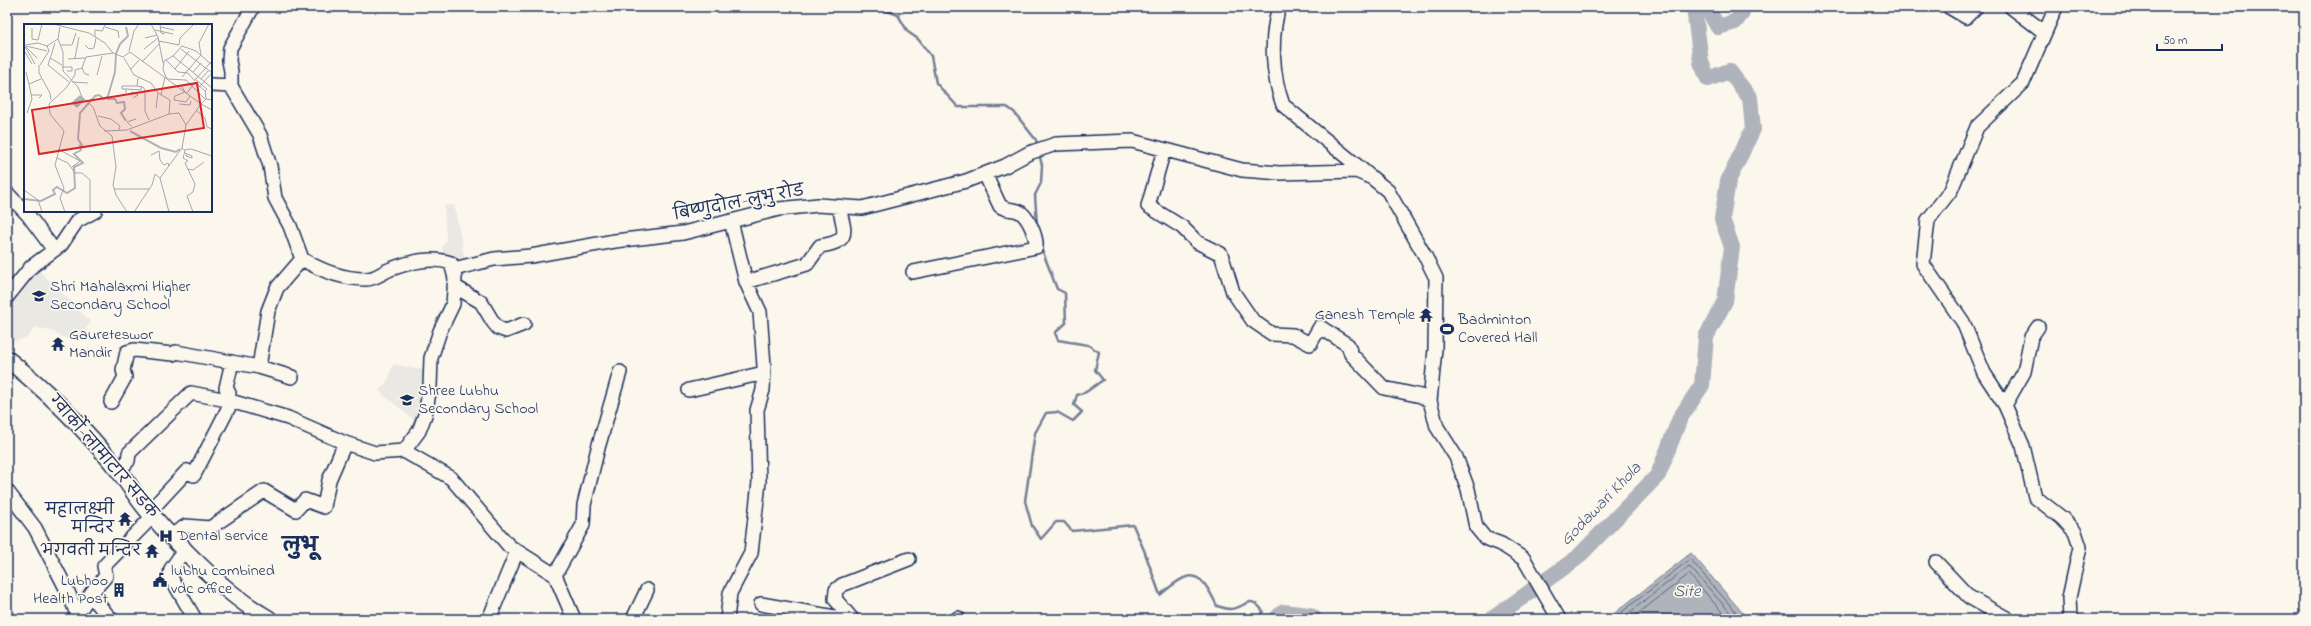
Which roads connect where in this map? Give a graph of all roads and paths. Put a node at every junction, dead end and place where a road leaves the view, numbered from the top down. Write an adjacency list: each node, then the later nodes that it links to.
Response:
1 (253, 7): 9 (street)
2 (1279, 7): 12 (street)
3 (1949, 7): 4 (street)
4 (1976, 7)
5 (2011, 7): 7 (street)
6 (2056, 7): 7 (street)
7 (2044, 32): 38 (street)
8 (212, 85): 9 (street)
9 (231, 86): 20 (street)
10 (1164, 150): 11 (street, बिष्णुदोल-लुभु रोड); 12 (street, बिष्णुदोल-लुभु रोड); 36 (street)
11 (984, 174): 14 (street, बिष्णुदोल-लुभु रोड); 22 (street)
12 (1370, 177): 36 (street)
13 (7, 194): 15 (street)
14 (839, 207): 18 (street, बिष्णुदोल-लुभु रोड); 23 (street)
15 (24, 211)
16 (25, 212): 19 (street)
17 (93, 212): 19 (street)
18 (731, 221): 21 (street, बिष्णुदोल-लुभु रोड); 23 (street)
19 (54, 250): 25 (street)
20 (302, 259): 21 (street); 30 (street)
21 (454, 268): 24 (street)
22 (913, 272)
23 (746, 282): 32 (street)
24 (454, 286): 26 (street); 40 (street)
25 (7, 297)
26 (524, 324)
27 (2038, 326): 38 (street)
28 (7, 359): 41 (main road, ग्वार्को-लामाटार सडक)
29 (232, 362): 30 (street); 35 (street); 37 (street)
30 (259, 367): 33 (street)
31 (620, 372): 48 (street)
32 (764, 373): 34 (street); 61 (street)
33 (292, 376)
34 (689, 390)
35 (230, 401): 39 (street); 41 (street); 43 (street)
36 (1430, 401): 64 (street)
37 (111, 402)
38 (2005, 405): 66 (street)
39 (345, 443): 40 (street); 44 (street)
40 (404, 451): 45 (street)
41 (119, 471): 43 (main road, ग्वार्को-लामाटार सडक)
42 (7, 491): 54 (street)
43 (151, 514): 44 (main road, ग्वार्को-लामाटार सडक); 50 (street)
44 (185, 549): 53 (street); 57 (main road, ग्वार्को-लामाटार सडक)
45 (517, 550): 48 (street); 58 (street)
46 (909, 559): 63 (street)
47 (1936, 562): 65 (street)
48 (555, 575): 59 (street)
49 (647, 590): 60 (street)
50 (90, 595): 54 (street); 56 (street)
51 (760, 604): 62 (street)
52 (7, 615): 55 (street)
53 (187, 616)
54 (77, 618)
55 (8, 619)
56 (111, 619)
57 (269, 619)
58 (489, 619)
59 (574, 619)
60 (633, 619)
61 (727, 619)
62 (846, 619)
63 (852, 619)
64 (1559, 619)
65 (2008, 619)
66 (2070, 619)

